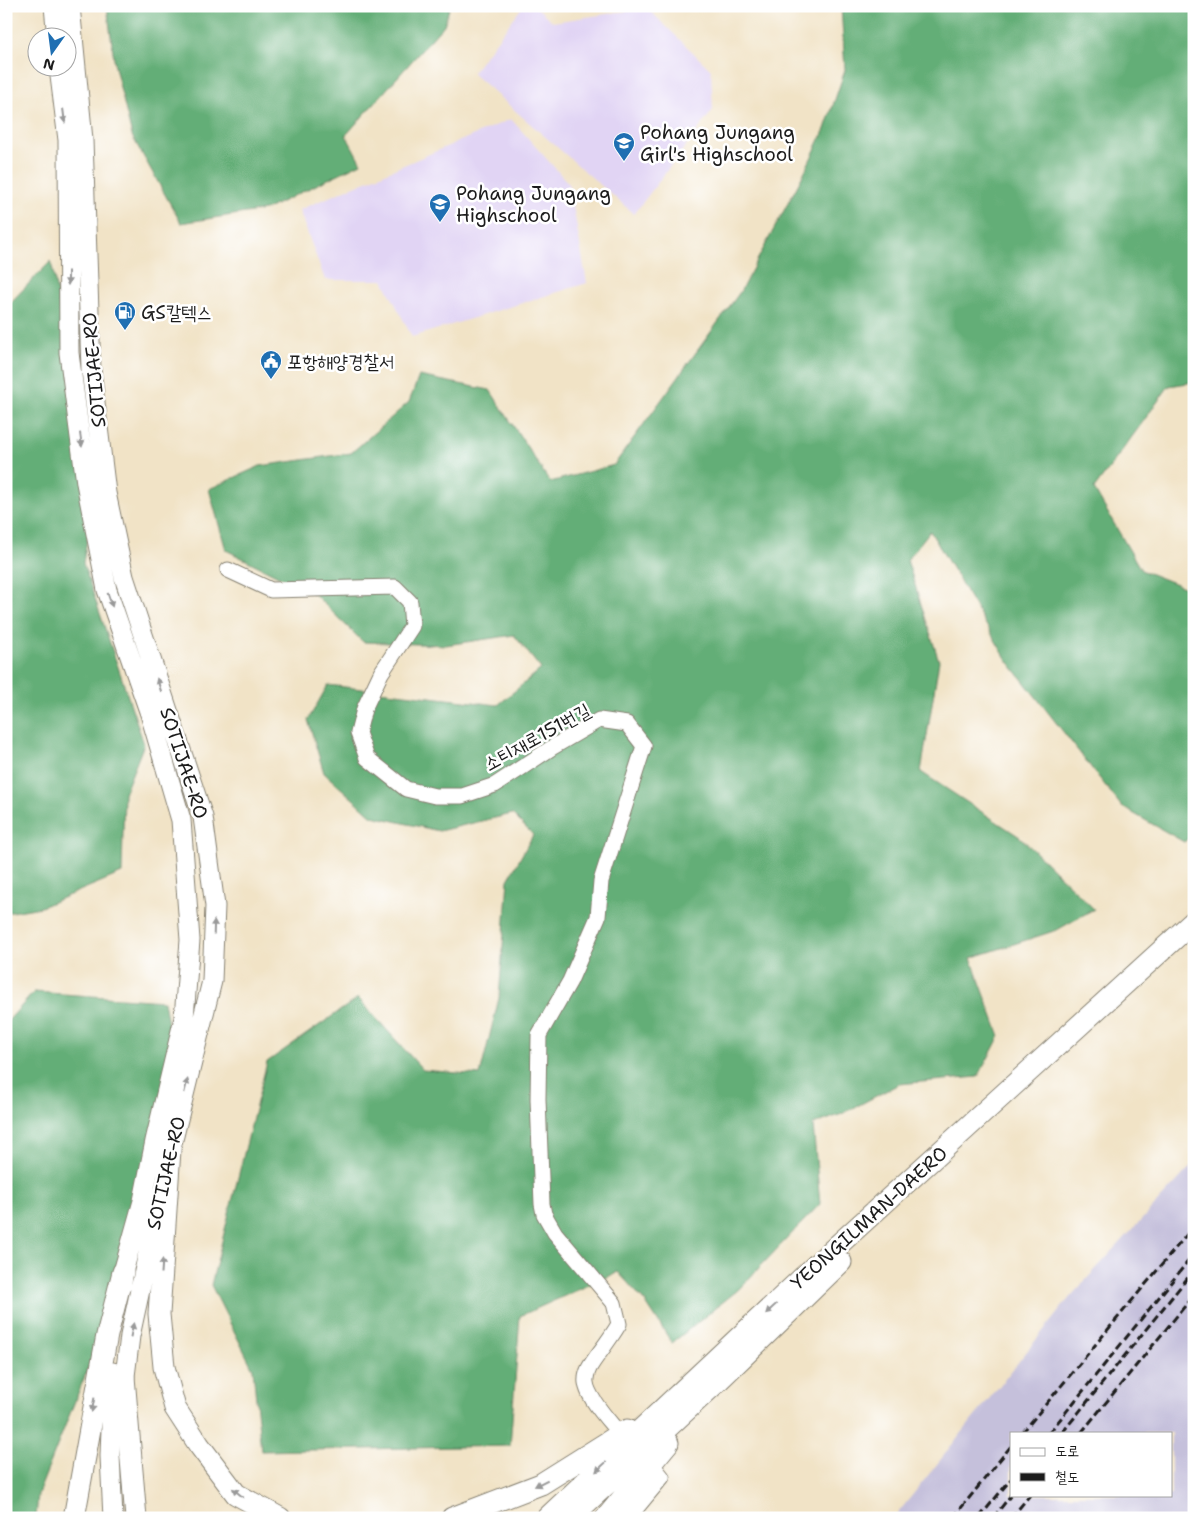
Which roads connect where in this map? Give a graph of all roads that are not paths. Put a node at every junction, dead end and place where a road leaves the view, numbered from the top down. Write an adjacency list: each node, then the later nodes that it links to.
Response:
1 (54, 6): 3 (main road)
2 (70, 6): 8 (main road, SOTIJAE-RO, one-way to 2)
3 (56, 28)
4 (61, 78): 9 (main road, SOTIJAE-RO, one-way to 9)
5 (228, 570): 13 (street, 소티재로151번길)
6 (1194, 921): 12 (highway, YEONGILMAN-DAERO, one-way to 12)
7 (1194, 938): 11 (highway, YEONGILMAN-DAERO)
8 (170, 1150): 10 (main road, SOTIJAE-RO, one-way to 8); 19 (highway, one-way to 8)
9 (123, 1272): 15 (highway, one-way to 15); 16 (main road, SOTIJAE-RO)
10 (124, 1376): 17 (main road, SOTIJAE-RO); 18 (highway)
11 (719, 1380): 22 (highway, YEONGILMAN-DAERO); 23 (highway)
12 (672, 1402): 20 (highway, one-way to 20); 21 (highway, YEONGILMAN-DAERO, one-way to 21)
13 (613, 1426)
14 (654, 1467): 24 (street)
15 (74, 1518)
16 (113, 1518)
17 (126, 1518)
18 (136, 1518)
19 (280, 1518)
20 (452, 1518)
21 (547, 1518)
22 (570, 1518)
23 (606, 1518)
24 (628, 1518)

